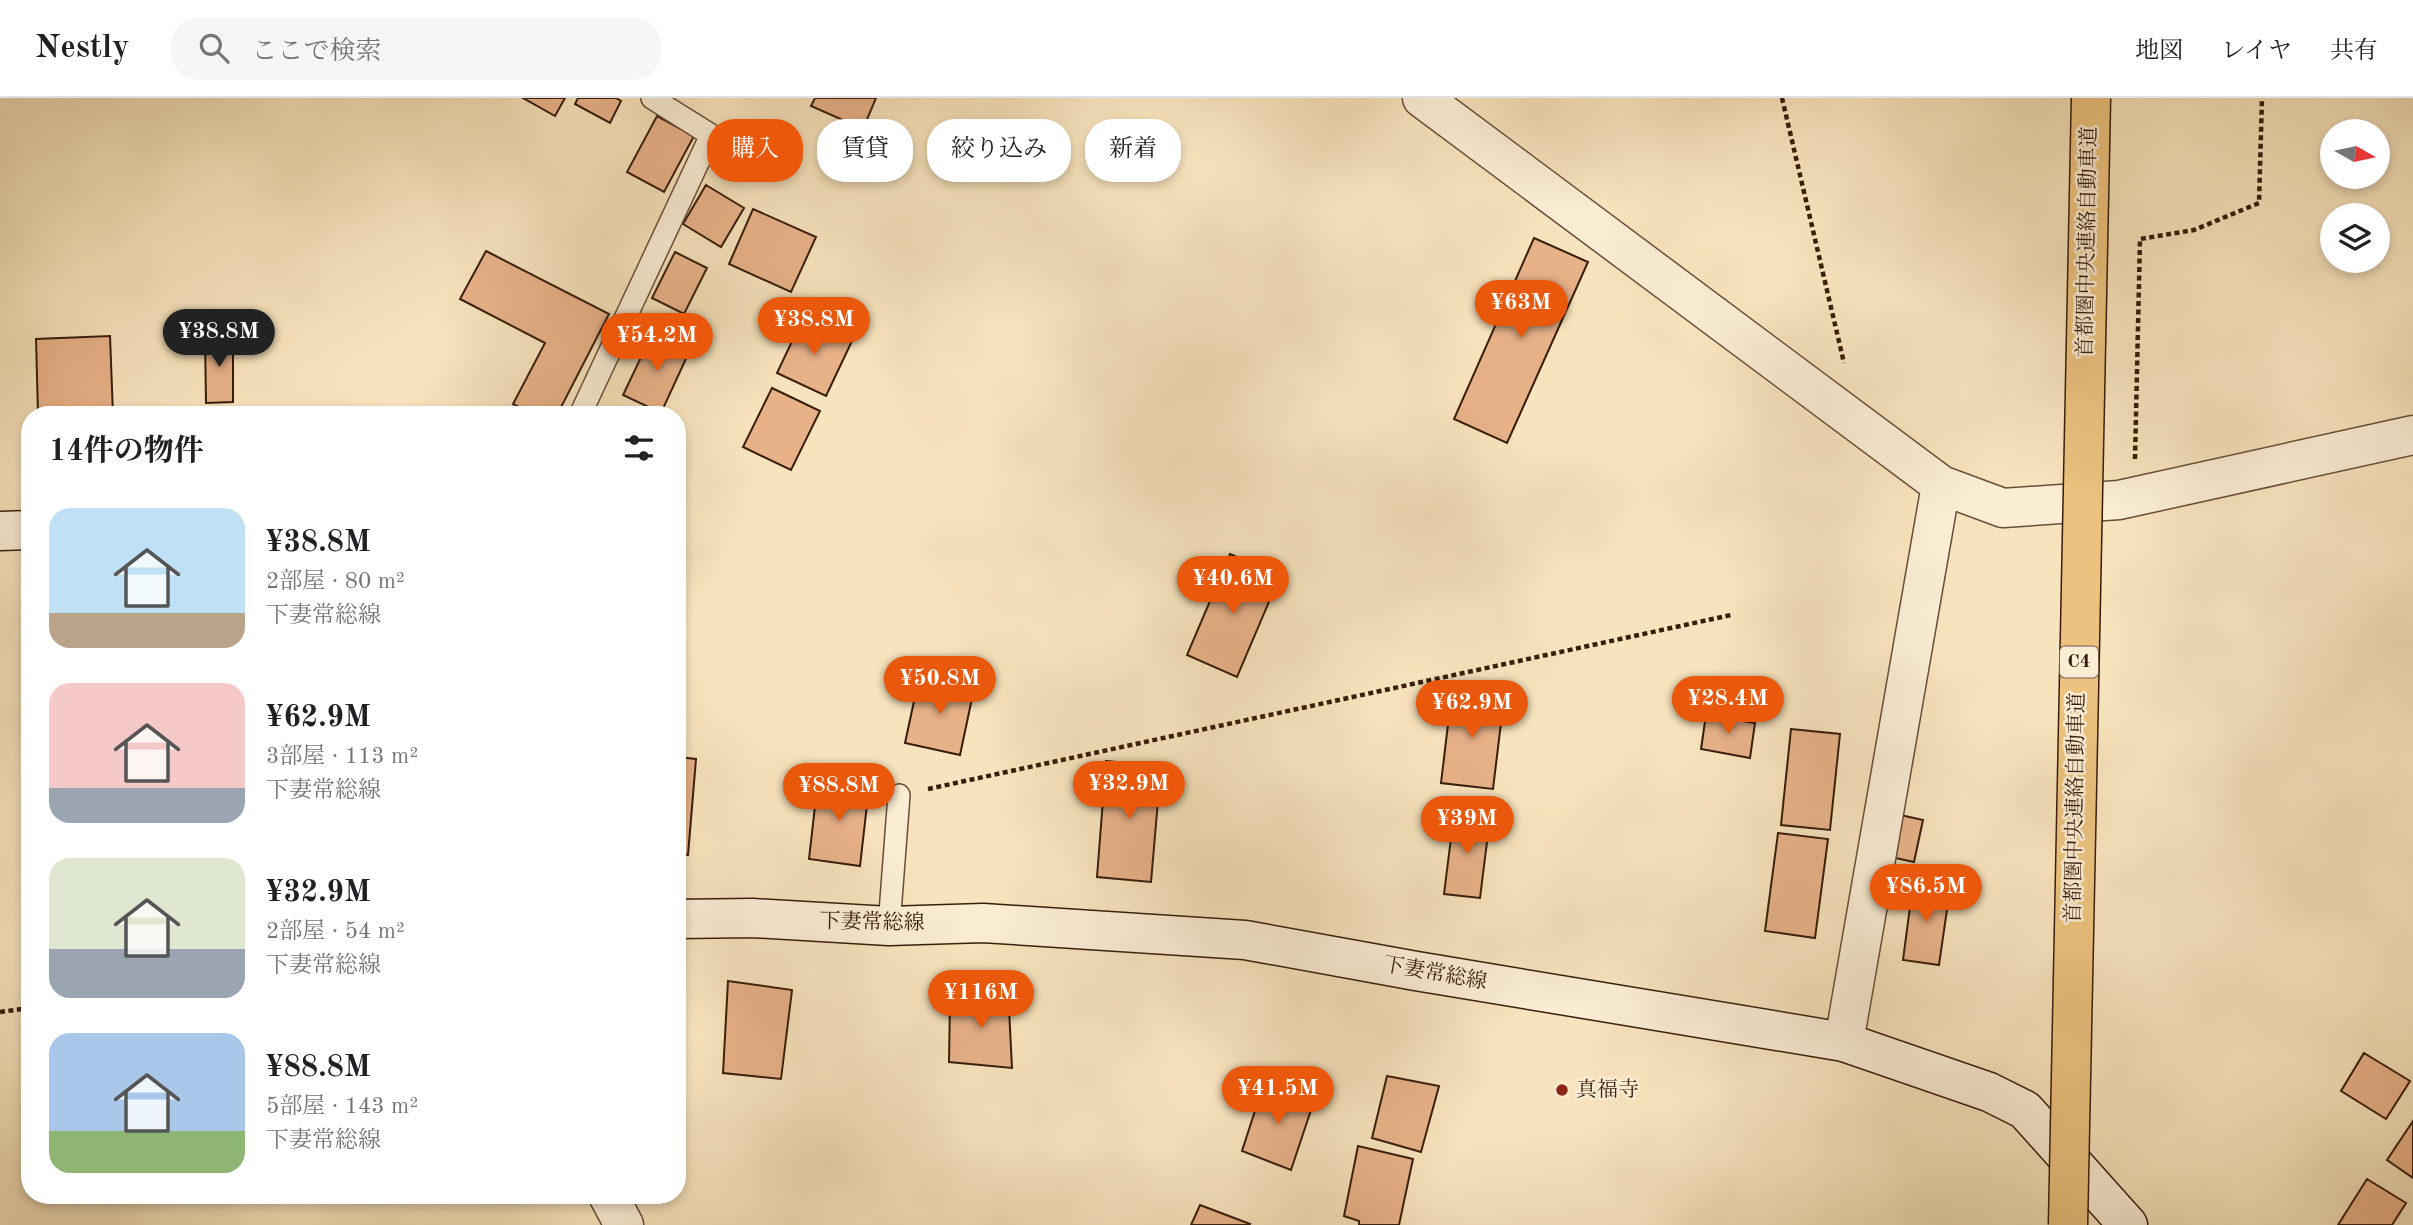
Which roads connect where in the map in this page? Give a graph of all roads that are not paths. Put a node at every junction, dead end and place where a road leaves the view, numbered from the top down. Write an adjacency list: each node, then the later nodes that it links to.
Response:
1 (652, 98): 4 (lane)
2 (1422, 98): 6 (street)
3 (2091, 98): 15 (highway, 首都圏中央連絡自動車道 / C4, bridge)
4 (584, 406)
5 (2413, 435): 6 (street)
6 (1941, 485): 12 (street)
7 (21, 530): 8 (street)
8 (0, 531)
9 (899, 795): 11 (lane)
10 (686, 919): 11 (street, 下妻常総線)
11 (888, 926): 12 (street, 下妻常総線)
12 (1844, 1042): 16 (street, 下妻常総線)
13 (613, 1204): 14 (street)
14 (624, 1225)
15 (2068, 1225)
16 (2127, 1225)

